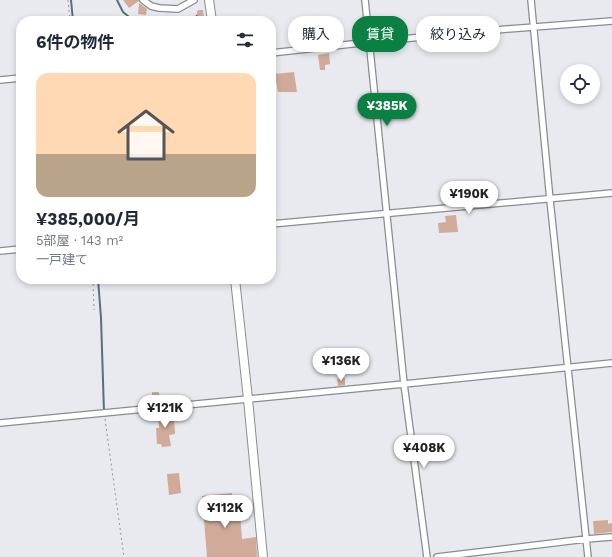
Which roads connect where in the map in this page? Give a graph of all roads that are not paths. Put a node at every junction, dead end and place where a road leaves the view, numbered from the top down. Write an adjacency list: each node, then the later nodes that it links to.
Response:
1 (143, 0): 2 (street)
2 (194, 0)
3 (209, 0): 6 (street)
4 (365, 0): 7 (street)
5 (531, 0): 9 (street)
6 (211, 16)
7 (367, 16)
8 (612, 21): 9 (street)
9 (534, 27): 10 (street); 17 (street)
10 (408, 39)
11 (352, 44): 12 (street)
12 (276, 52)
13 (371, 52): 18 (street)
14 (16, 78): 15 (street)
15 (0, 80)
16 (612, 193): 17 (street)
17 (550, 200): 18 (street); 24 (street)
18 (387, 213): 19 (street); 25 (street)
19 (276, 224)
20 (16, 249): 21 (street)
21 (0, 251)
22 (235, 284): 26 (street)
23 (612, 363): 24 (street)
24 (568, 367): 25 (street); 29 (street)
25 (404, 384): 26 (street); 31 (street)
26 (248, 398): 27 (street); 30 (street)
27 (0, 423)
28 (612, 537): 29 (street)
29 (586, 539): 32 (street); 33 (street)
30 (263, 557)
31 (427, 557)
32 (436, 557)
33 (588, 557)

